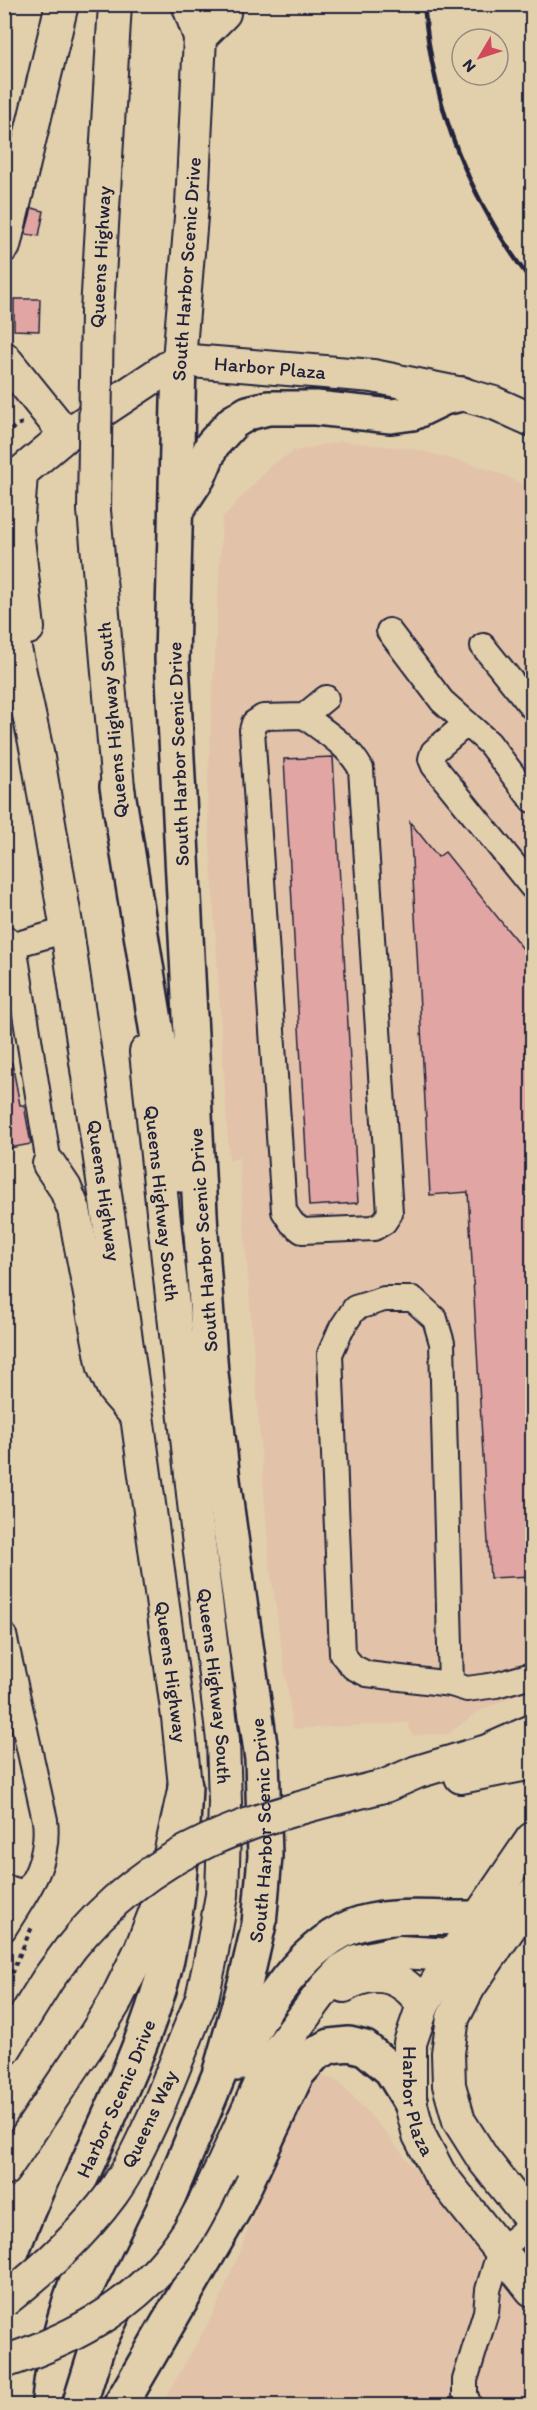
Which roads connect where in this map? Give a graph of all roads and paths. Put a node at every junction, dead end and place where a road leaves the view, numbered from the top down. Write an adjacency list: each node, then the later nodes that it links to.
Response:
1 (62, 4): 6 (main road)
2 (115, 4): 16 (main road, Queens Highway, bridge)
3 (188, 4): 5 (main road, South Harbor Scenic Drive)
4 (225, 4): 5 (main road)
5 (200, 37): 9 (main road, South Harbor Scenic Drive)
6 (13, 183): 7 (main road)
7 (4, 246)
8 (4, 358): 14 (main road)
9 (179, 360): 10 (main road, Harbor Plaza); 14 (main road); 17 (highway, South Harbor Scenic Drive)
10 (462, 394): 12 (main road, Harbor Plaza); 17 (highway)
11 (33, 419): 13 (path)
12 (532, 420)
13 (4, 435)
14 (66, 435): 15 (main road)
15 (13, 480): 27 (main road)
16 (94, 510): 25 (main road, Queens Highway South)
17 (176, 511): 32 (highway, South Harbor Scenic Drive)
18 (6, 609): 27 (main road, Queens Highway)
19 (389, 632): 24 (street)
20 (483, 646): 22 (street)
21 (326, 698): 23 (street)
22 (532, 708)
23 (304, 716): 23 (street)
24 (467, 723): 26 (street); 28 (street)
25 (117, 786): 32 (highway); 43 (main road, Queens Highway South)
26 (532, 800)
27 (53, 847): 29 (main road, Queens Highway)
28 (532, 887)
29 (67, 930): 30 (street); 33 (main road, Queens Highway)
30 (9, 941): 31 (street)
31 (49, 1164): 33 (main road)
32 (211, 1373): 54 (highway, South Harbor Scenic Drive)
33 (137, 1416): 39 (main road, Queens Highway)
34 (4, 1635): 42 (street)
35 (532, 1675): 36 (street)
36 (451, 1684): 36 (street)
37 (532, 1731): 40 (main road)
38 (532, 1764): 40 (main road)
39 (185, 1786): 53 (main road, Queens Highway); 60 (highway, Harbor Scenic Drive)
40 (383, 1786): 51 (main road, bridge)
41 (532, 1839): 45 (main road, Harbor Plaza)
42 (15, 1890): 46 (street)
43 (222, 1895): 58 (main road, Queens Way, bridge)
44 (528, 1907): 45 (highway); 47 (main road, Harbor Plaza)
45 (477, 1918): 48 (main road, Harbor Plaza); 54 (highway)
46 (4, 1929)
47 (494, 1951): 48 (main road); 55 (main road, Harbor Plaza)
48 (453, 1955): 49 (main road, Harbor Plaza); 50 (main road)
49 (423, 2005): 50 (main road); 52 (main road, Harbor Plaza)
50 (299, 2022): 59 (main road, bridge)
51 (4, 2050)
52 (410, 2101): 56 (main road, Harbor Plaza); 62 (highway)
53 (4, 2170)
54 (163, 2210): 61 (highway, South Harbor Scenic Drive)
55 (532, 2222): 56 (street)
56 (500, 2250): 57 (main road, Harbor Plaza); 63 (street)
57 (532, 2290)
58 (4, 2301)
59 (4, 2362)
60 (13, 2406)
61 (79, 2406)
62 (120, 2406)
63 (469, 2406)

